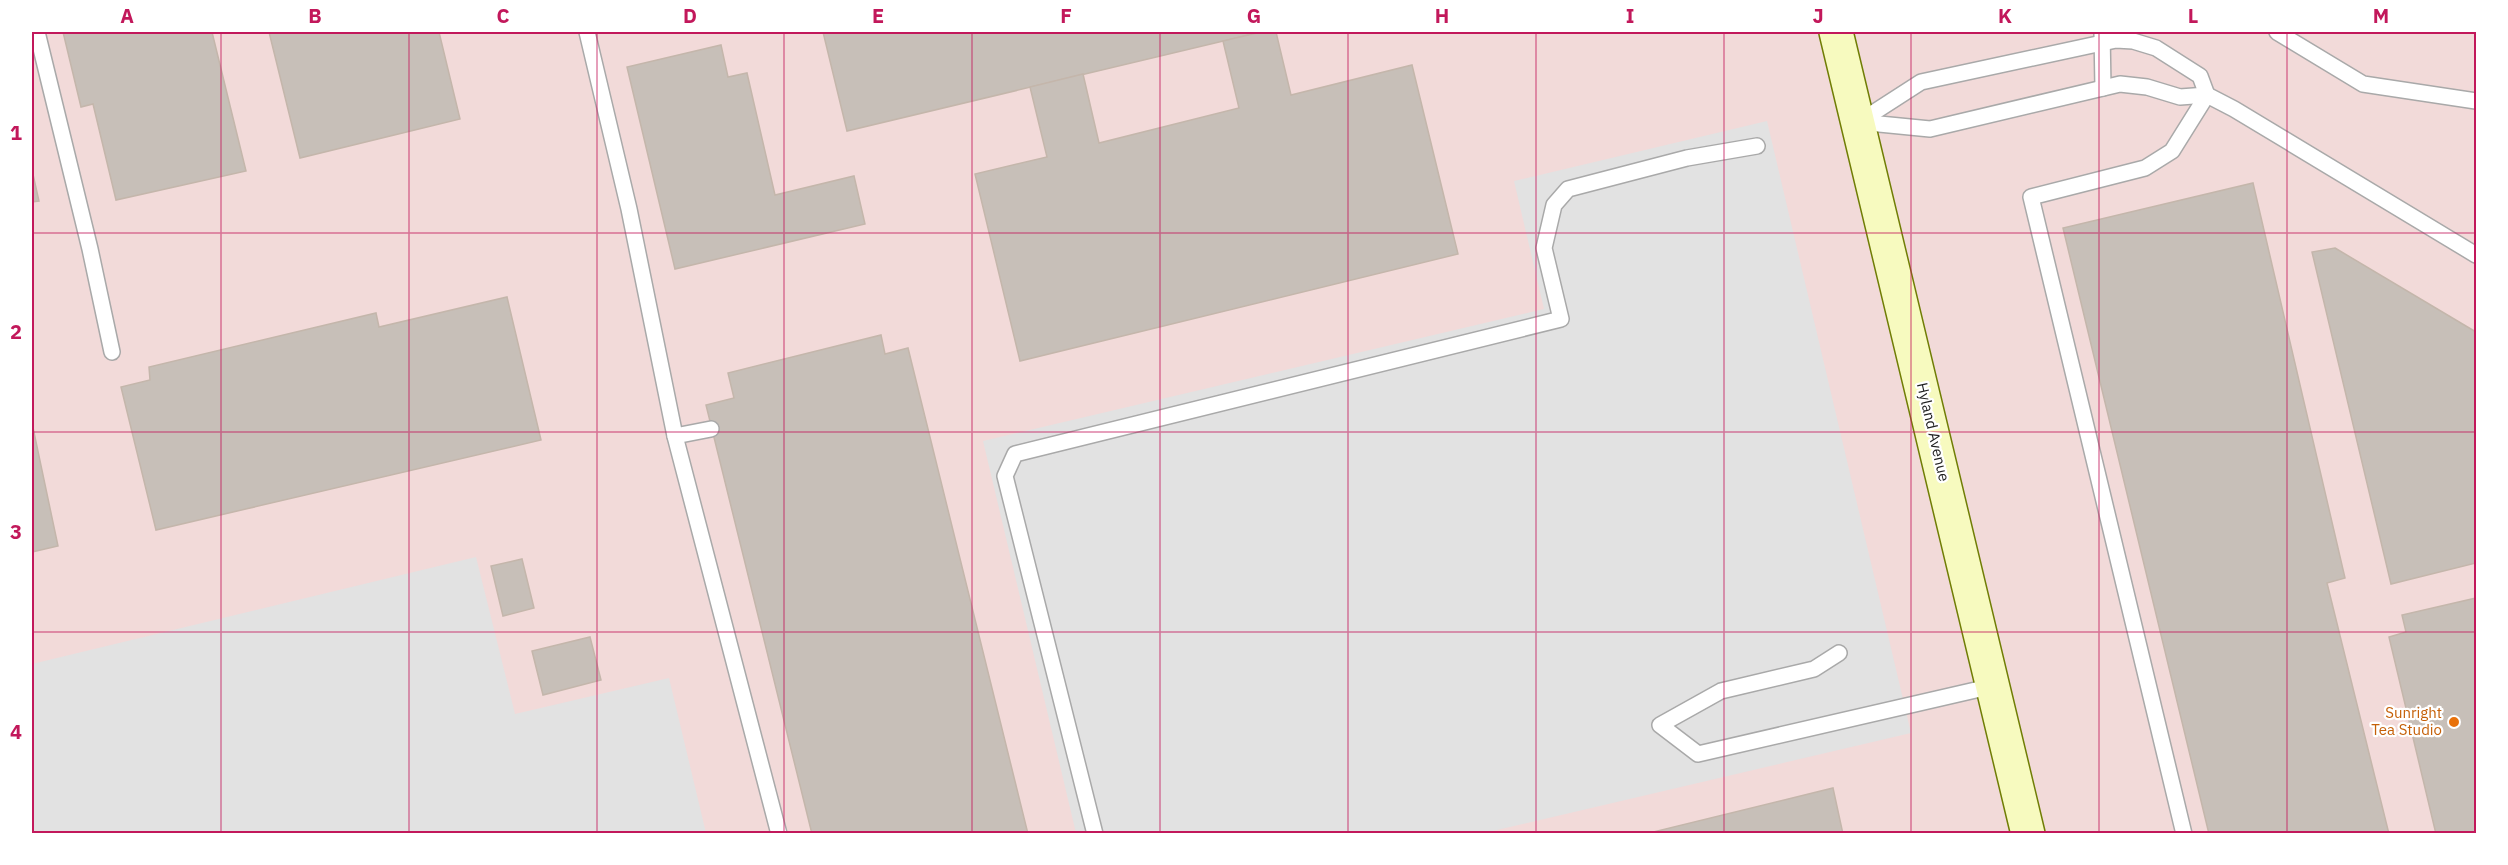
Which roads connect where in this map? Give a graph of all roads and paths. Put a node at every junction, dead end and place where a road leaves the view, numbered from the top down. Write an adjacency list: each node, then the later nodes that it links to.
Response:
1 (37, 32): 12 (lane)
2 (587, 32): 14 (lane)
3 (1836, 32): 9 (street, Hyland Avenue)
4 (2277, 32): 8 (lane)
5 (2103, 36): 6 (lane); 7 (lane); 9 (lane)
6 (2103, 88): 7 (lane); 9 (lane)
7 (2207, 95): 11 (lane); 20 (lane)
8 (2476, 101)
9 (1859, 122): 16 (street, Hyland Avenue)
10 (1757, 146): 18 (lane)
11 (2476, 255)
12 (112, 352)
13 (711, 429): 14 (lane)
14 (675, 436): 17 (lane)
15 (1839, 653): 16 (lane)
16 (1993, 686): 19 (street, Hyland Avenue)
17 (779, 834)
18 (1095, 834)
19 (2028, 834)
20 (2184, 834)

